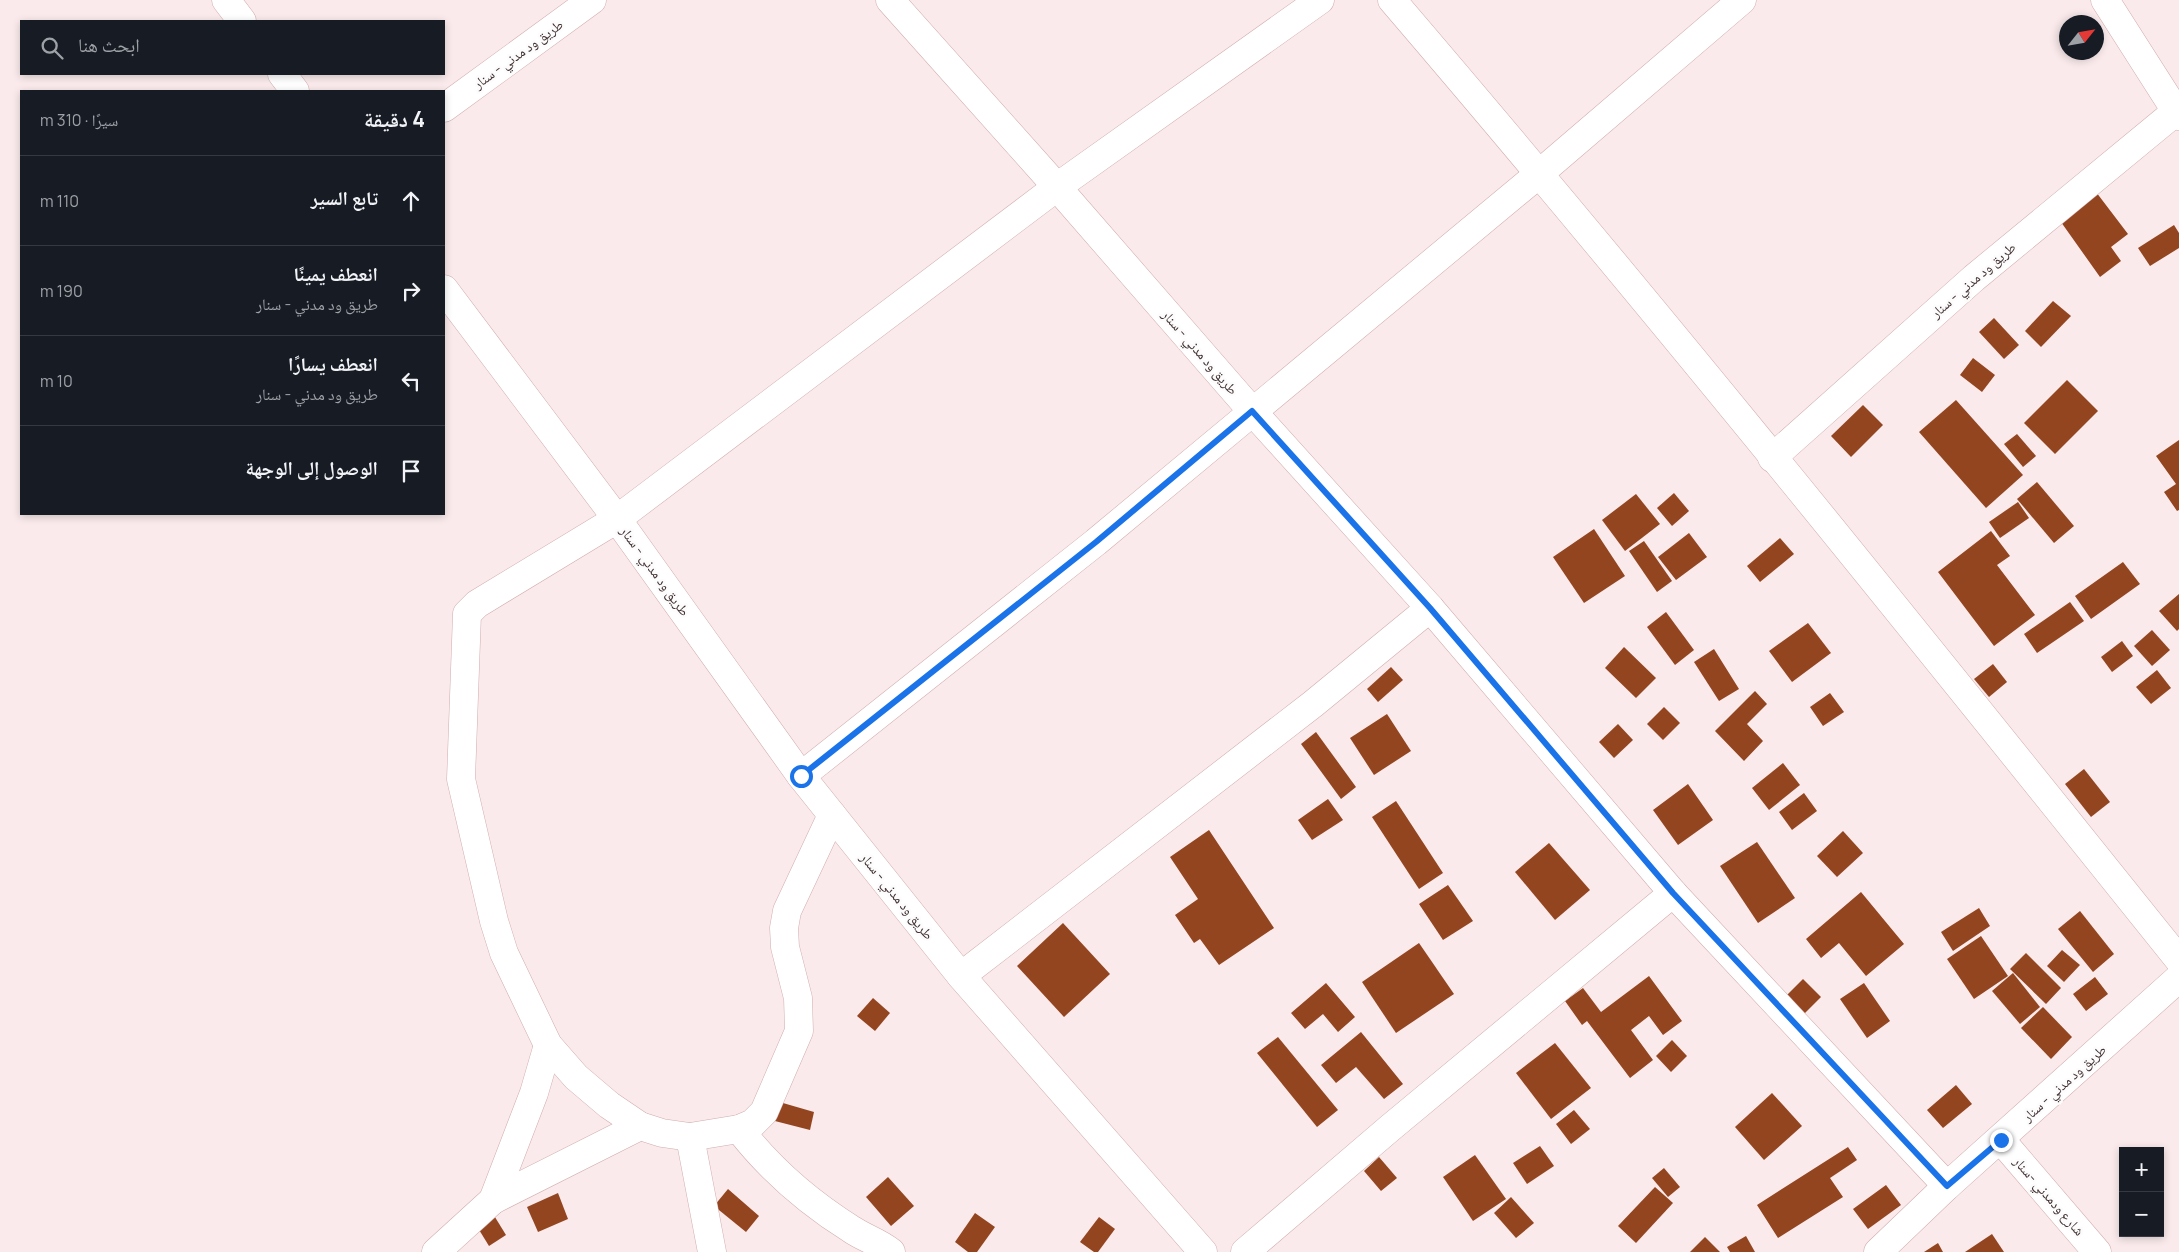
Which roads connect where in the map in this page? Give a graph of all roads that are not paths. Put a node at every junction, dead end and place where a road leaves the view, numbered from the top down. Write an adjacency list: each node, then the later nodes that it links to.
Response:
1 (226, 0): 8 (street)
2 (592, 0): 11 (street, طريق ود مدني - سنار)
3 (890, 0): 14 (street, طريق ود مدني - سنار)
4 (1320, 0): 14 (street, طريق ود مدني - سنار)
5 (1392, 0): 13 (street)
6 (1742, 0): 13 (street)
7 (2105, 0): 12 (street)
8 (241, 20)
9 (283, 75): 10 (street)
10 (294, 90)
11 (445, 107)
12 (2178, 113): 17 (street, طريق ود مدني - سنار)
13 (1540, 173): 16 (street); 17 (street)
14 (1057, 187): 16 (street, طريق ود مدني - سنار); 18 (street, طريق ود مدني - سنار)
15 (445, 290): 18 (street, طريق ود مدني - سنار)
16 (1252, 411): 19 (street, طريق ود مدني - سنار); 20 (street)
17 (1772, 458): 23 (street)
18 (617, 519): 20 (street, طريق ود مدني - سنار); 26 (street)
19 (1430, 608): 22 (street, طريق ود مدني - سنار); 24 (street)
20 (801, 776): 21 (street, طريق ود مدني - سنار)
21 (832, 815): 24 (street, طريق ود مدني - سنار); 28 (street)
22 (1673, 893): 31 (street, طريق ود مدني - سنار); 37 (street)
23 (2179, 960)
24 (961, 976): 36 (street, طريق ود مدني - سنار)
25 (2179, 978): 30 (street, طريق ود مدني - سنار)
26 (548, 1045): 27 (street); 32 (street)
27 (640, 1126): 29 (street); 32 (street)
28 (739, 1128): 29 (street); 35 (street)
29 (690, 1137): 34 (street)
30 (2001, 1140): 31 (street, طريق ود مدني - سنار); 39 (street, شارع ودمدني -سنار)
31 (1947, 1186): 38 (street, طريق ود مدني - سنار)
32 (492, 1200): 33 (street)
33 (436, 1252)
34 (712, 1252)
35 (891, 1252)
36 (1203, 1252)
37 (1244, 1252)
38 (1878, 1252)
39 (2097, 1252)

